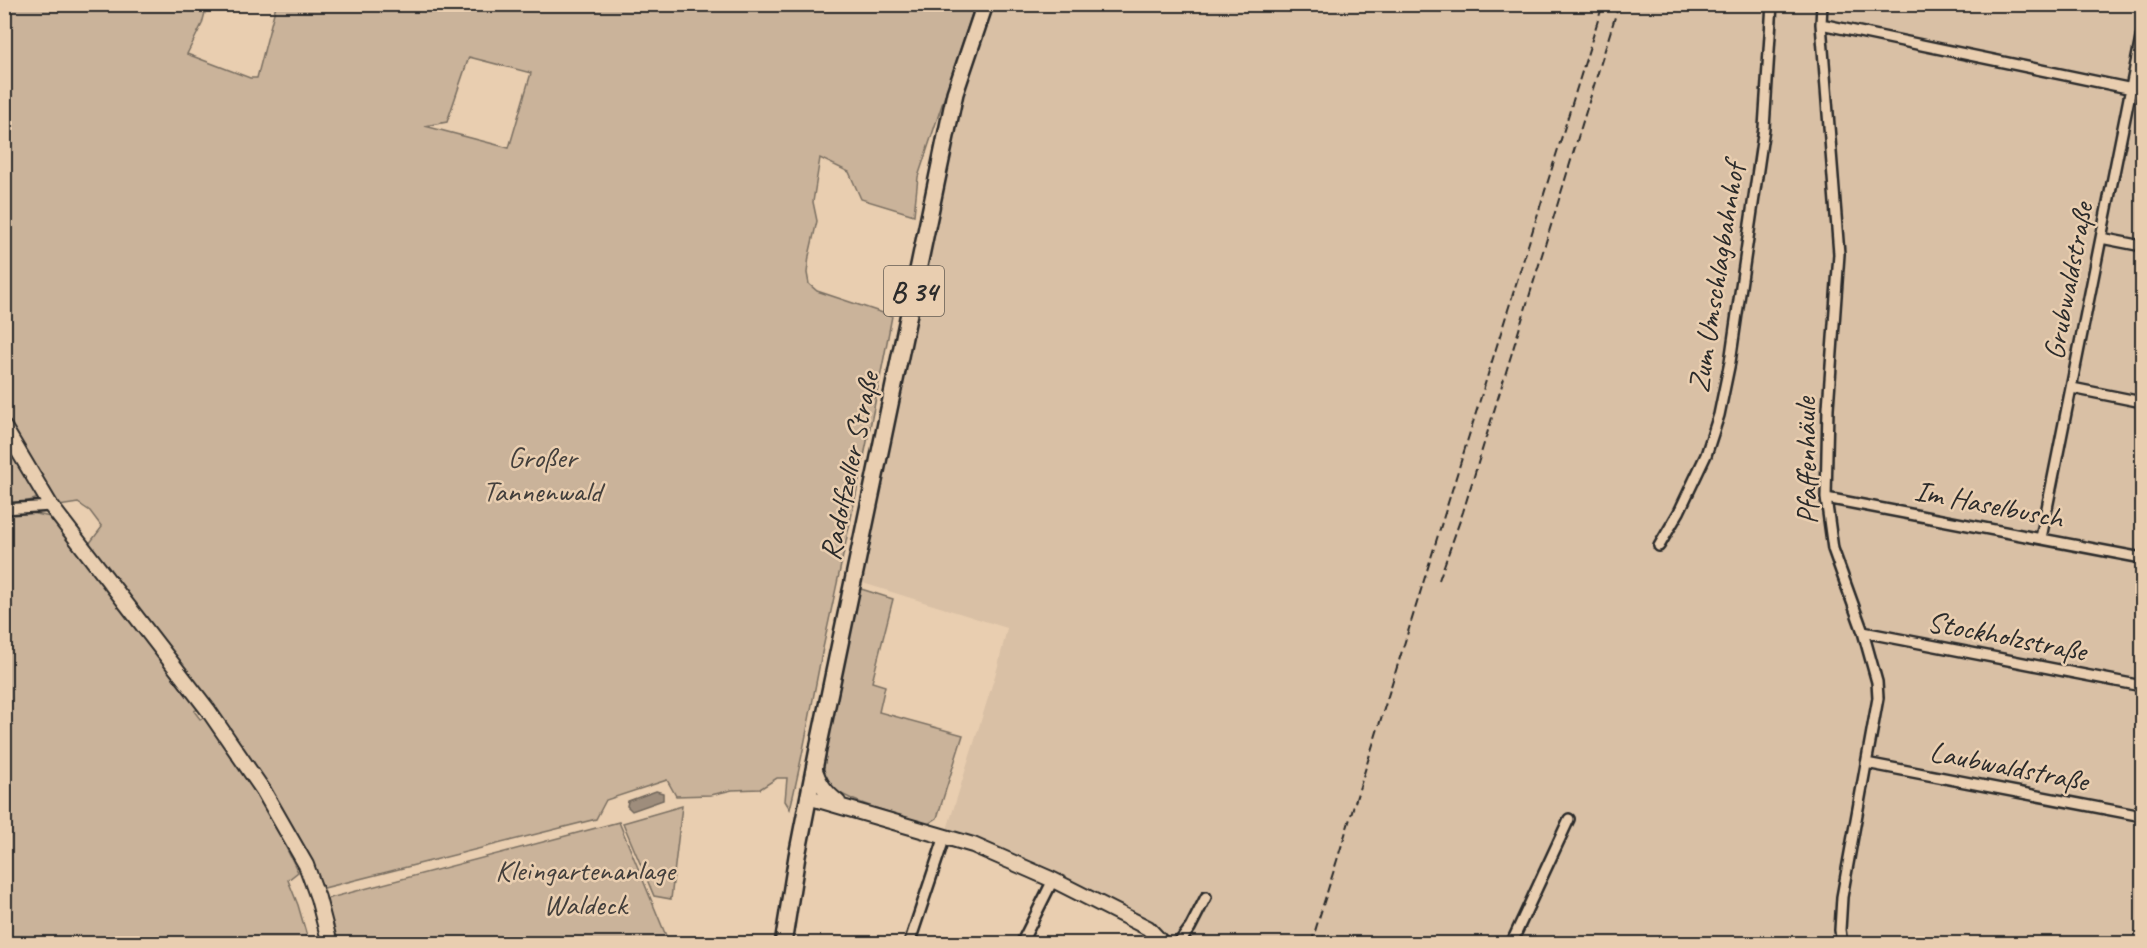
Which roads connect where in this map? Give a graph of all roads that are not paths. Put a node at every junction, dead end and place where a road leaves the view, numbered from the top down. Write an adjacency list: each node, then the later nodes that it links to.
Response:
1 (985, 4): 22 (main road, Radolfzeller Straße / B 34)
2 (1772, 4): 17 (street, Zum Umschlagbahnhof)
3 (1822, 4): 4 (street, Pfaffenhäule)
4 (1821, 24): 6 (street); 13 (street, Pfaffenhäule)
5 (2142, 33): 6 (street, Grubwaldstraße)
6 (2131, 88): 7 (street); 8 (street, Grubwaldstraße)
7 (2142, 91)
8 (2101, 238): 9 (street); 10 (street, Grubwaldstraße)
9 (2142, 246)
10 (2072, 388): 11 (street); 16 (street, Grubwaldstraße)
11 (2142, 402)
12 (4, 427): 14 (main road)
13 (1826, 498): 16 (street, Im Haselbusch); 19 (street, Pfaffenhäule)
14 (51, 506): 15 (street); 31 (main road)
15 (4, 509)
16 (2041, 538): 18 (street, Im Haselbusch)
17 (1659, 546)
18 (2142, 558)
19 (1863, 632): 20 (street, Stockholzstraße); 21 (street, Pfaffenhäule)
20 (2142, 686)
21 (1866, 763): 25 (street, Laubwaldstraße); 37 (street, Pfaffenhäule)
22 (814, 767): 23 (main road, Radolfzeller Straße / B 34); 24 (main road)
23 (808, 797): 24 (main road); 32 (main road, Radolfzeller Straße / B 34)
24 (842, 806): 27 (main road)
25 (2142, 816)
26 (1569, 819): 36 (street)
27 (945, 836): 28 (main road); 33 (street)
28 (1053, 880): 30 (main road); 34 (street)
29 (1206, 897): 35 (street)
30 (1162, 941)
31 (330, 944)
32 (783, 944)
33 (909, 944)
34 (1021, 944)
35 (1178, 944)
36 (1511, 944)
37 (1842, 944)

